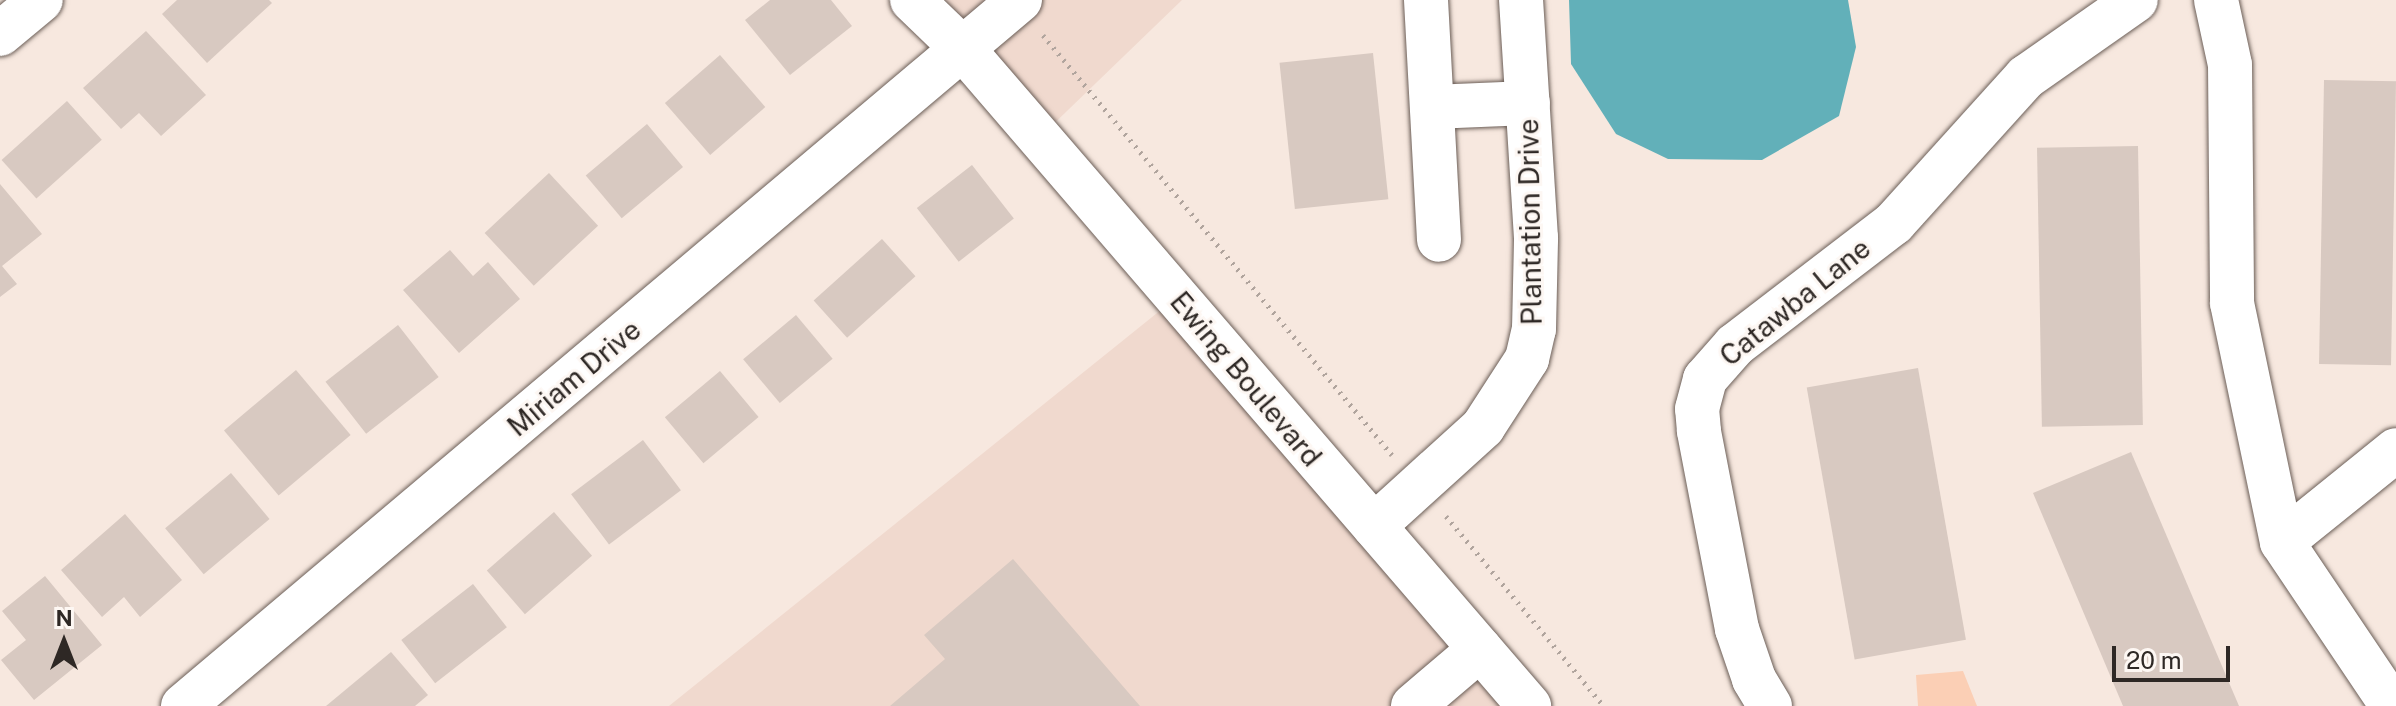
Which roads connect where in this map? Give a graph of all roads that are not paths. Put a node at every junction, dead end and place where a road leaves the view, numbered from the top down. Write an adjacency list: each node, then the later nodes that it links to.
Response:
1 (41, 0): 9 (street)
2 (912, 0): 10 (street, Ewing Boulevard)
3 (942, 0): 10 (street, Ewing Boulevard)
4 (1426, 0): 12 (street)
5 (1521, 0): 11 (street, Plantation Drive)
6 (2136, 0): 21 (street, Catawba Lane)
7 (2216, 0): 16 (street)
8 (1018, 1): 10 (street, Miriam Drive)
9 (0, 34)
10 (964, 50): 15 (street, Ewing Boulevard); 18 (street, Miriam Drive)
11 (1528, 103): 12 (street); 15 (street, Plantation Drive)
12 (1432, 107): 13 (street)
13 (1439, 240)
14 (2396, 450): 16 (street)
15 (1374, 526): 17 (street, Ewing Boulevard)
16 (2282, 542): 22 (street)
17 (1480, 649): 19 (street); 20 (street, Ewing Boulevard)
18 (183, 706)
19 (1413, 706)
20 (1529, 706)
21 (1770, 706)
22 (2392, 706)

